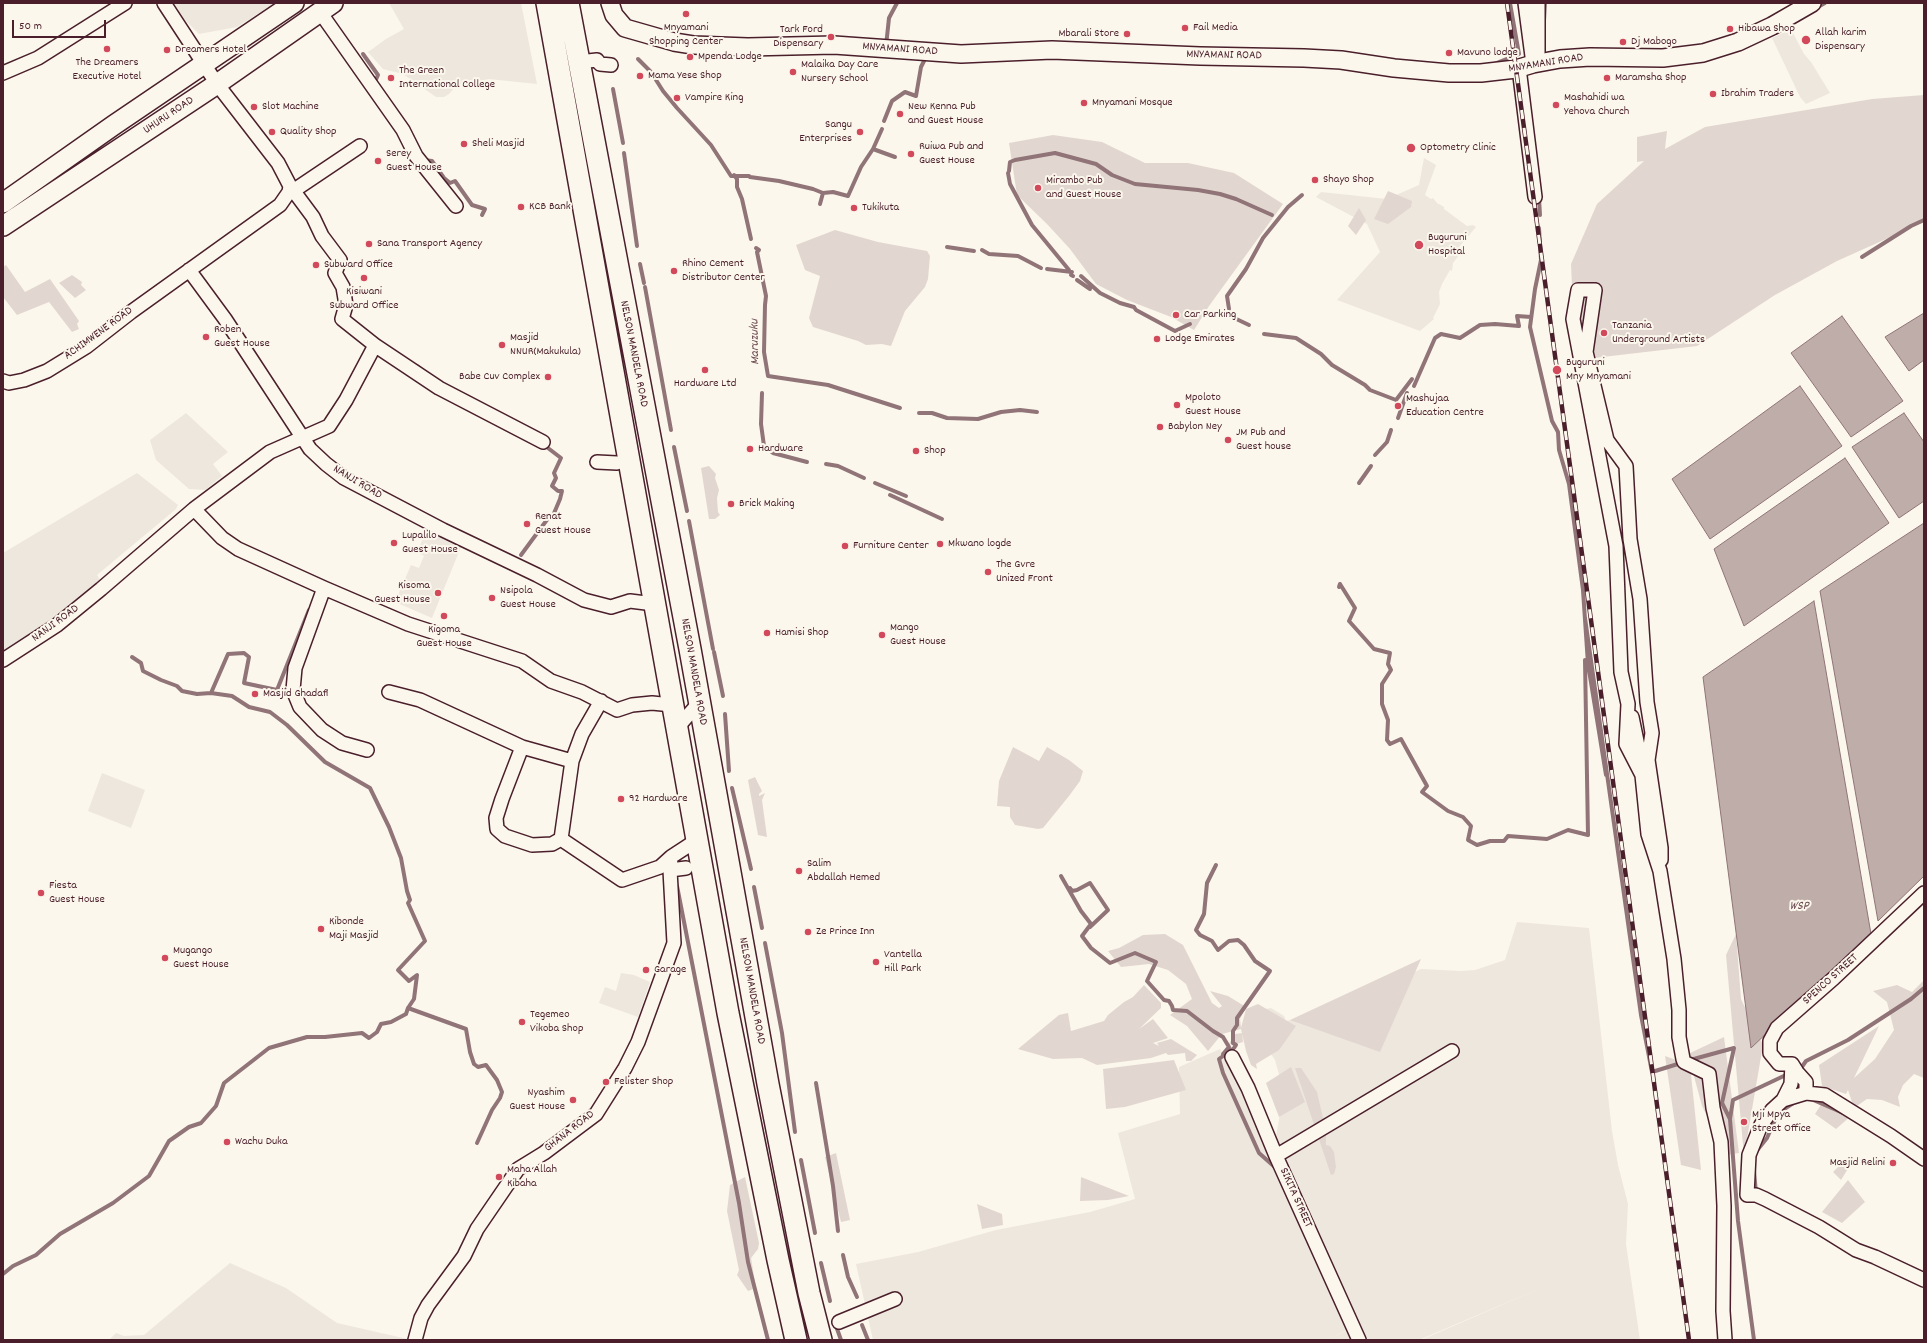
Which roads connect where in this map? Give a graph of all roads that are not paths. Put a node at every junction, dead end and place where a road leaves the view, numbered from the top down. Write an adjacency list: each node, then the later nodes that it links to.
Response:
1 (125, 3): 15 (street)
2 (164, 3): 12 (street)
3 (294, 3): 12 (main road, UHURU ROAD)
4 (546, 3): 32 (main road, NELSON MANDELA ROAD)
5 (568, 3): 11 (main road, NELSON MANDELA ROAD)
6 (610, 3): 14 (street, MNYAMANI ROAD)
7 (1525, 3): 14 (street)
8 (1538, 3): 14 (street)
9 (1812, 3): 14 (street, MNYAMANI ROAD)
10 (327, 7): 16 (main road, UHURU ROAD); 21 (street)
11 (579, 62): 13 (street); 36 (main road, NELSON MANDELA ROAD)
12 (203, 65): 16 (street); 20 (main road, UHURU ROAD)
13 (611, 65)
14 (1530, 65): 19 (street)
15 (3, 73)
16 (217, 84): 18 (street); 22 (main road, UHURU ROAD)
17 (360, 146): 18 (street)
18 (292, 188): 23 (street, ACHIMWENE ROAD); 24 (street)
19 (1535, 197)
20 (3, 203)
21 (456, 206)
22 (3, 226)
23 (188, 270): 25 (street, ACHIMWENE ROAD); 26 (street)
24 (376, 346): 26 (street); 27 (street)
25 (3, 381)
26 (302, 436): 30 (street, NANJI ROAD); 32 (street, NANJI ROAD)
27 (543, 442)
28 (596, 462): 29 (street)
29 (616, 462)
30 (194, 509): 31 (street); 33 (street, NANJI ROAD)
31 (324, 588): 35 (street); 41 (street)
32 (654, 604): 38 (main road, NELSON MANDELA ROAD)
33 (3, 660)
34 (389, 692): 40 (street)
35 (601, 702): 38 (street); 43 (street)
36 (698, 704): 39 (street); 62 (main road, NELSON MANDELA ROAD)
37 (1628, 704): 42 (street); 42 (street); 48 (street)
38 (672, 705): 39 (main road, NELSON MANDELA ROAD)
39 (677, 728): 45 (main road, NELSON MANDELA ROAD)
40 (522, 746): 43 (street); 44 (street)
41 (367, 750)
42 (1648, 760): 48 (street)
43 (572, 761): 44 (street)
44 (561, 839): 46 (street)
45 (697, 840): 46 (street); 61 (main road, NELSON MANDELA ROAD)
46 (670, 864): 47 (street); 60 (street, GHANA ROAD)
47 (686, 868)
48 (1660, 871): 64 (street)
49 (1924, 893): 52 (street, SPENCO STREET)
50 (1452, 1051): 55 (street)
51 (1232, 1057): 55 (street, SIKITA STREET)
52 (1792, 1064): 53 (street); 54 (street)
53 (1806, 1093): 54 (street); 56 (street)
54 (1783, 1100): 57 (street)
55 (1276, 1156): 63 (street, SIKITA STREET)
56 (1924, 1160)
57 (1924, 1280)
58 (895, 1299): 59 (street)
59 (839, 1322)
60 (414, 1340)
61 (796, 1340)
62 (821, 1340)
63 (1359, 1340)
64 (1725, 1340)

